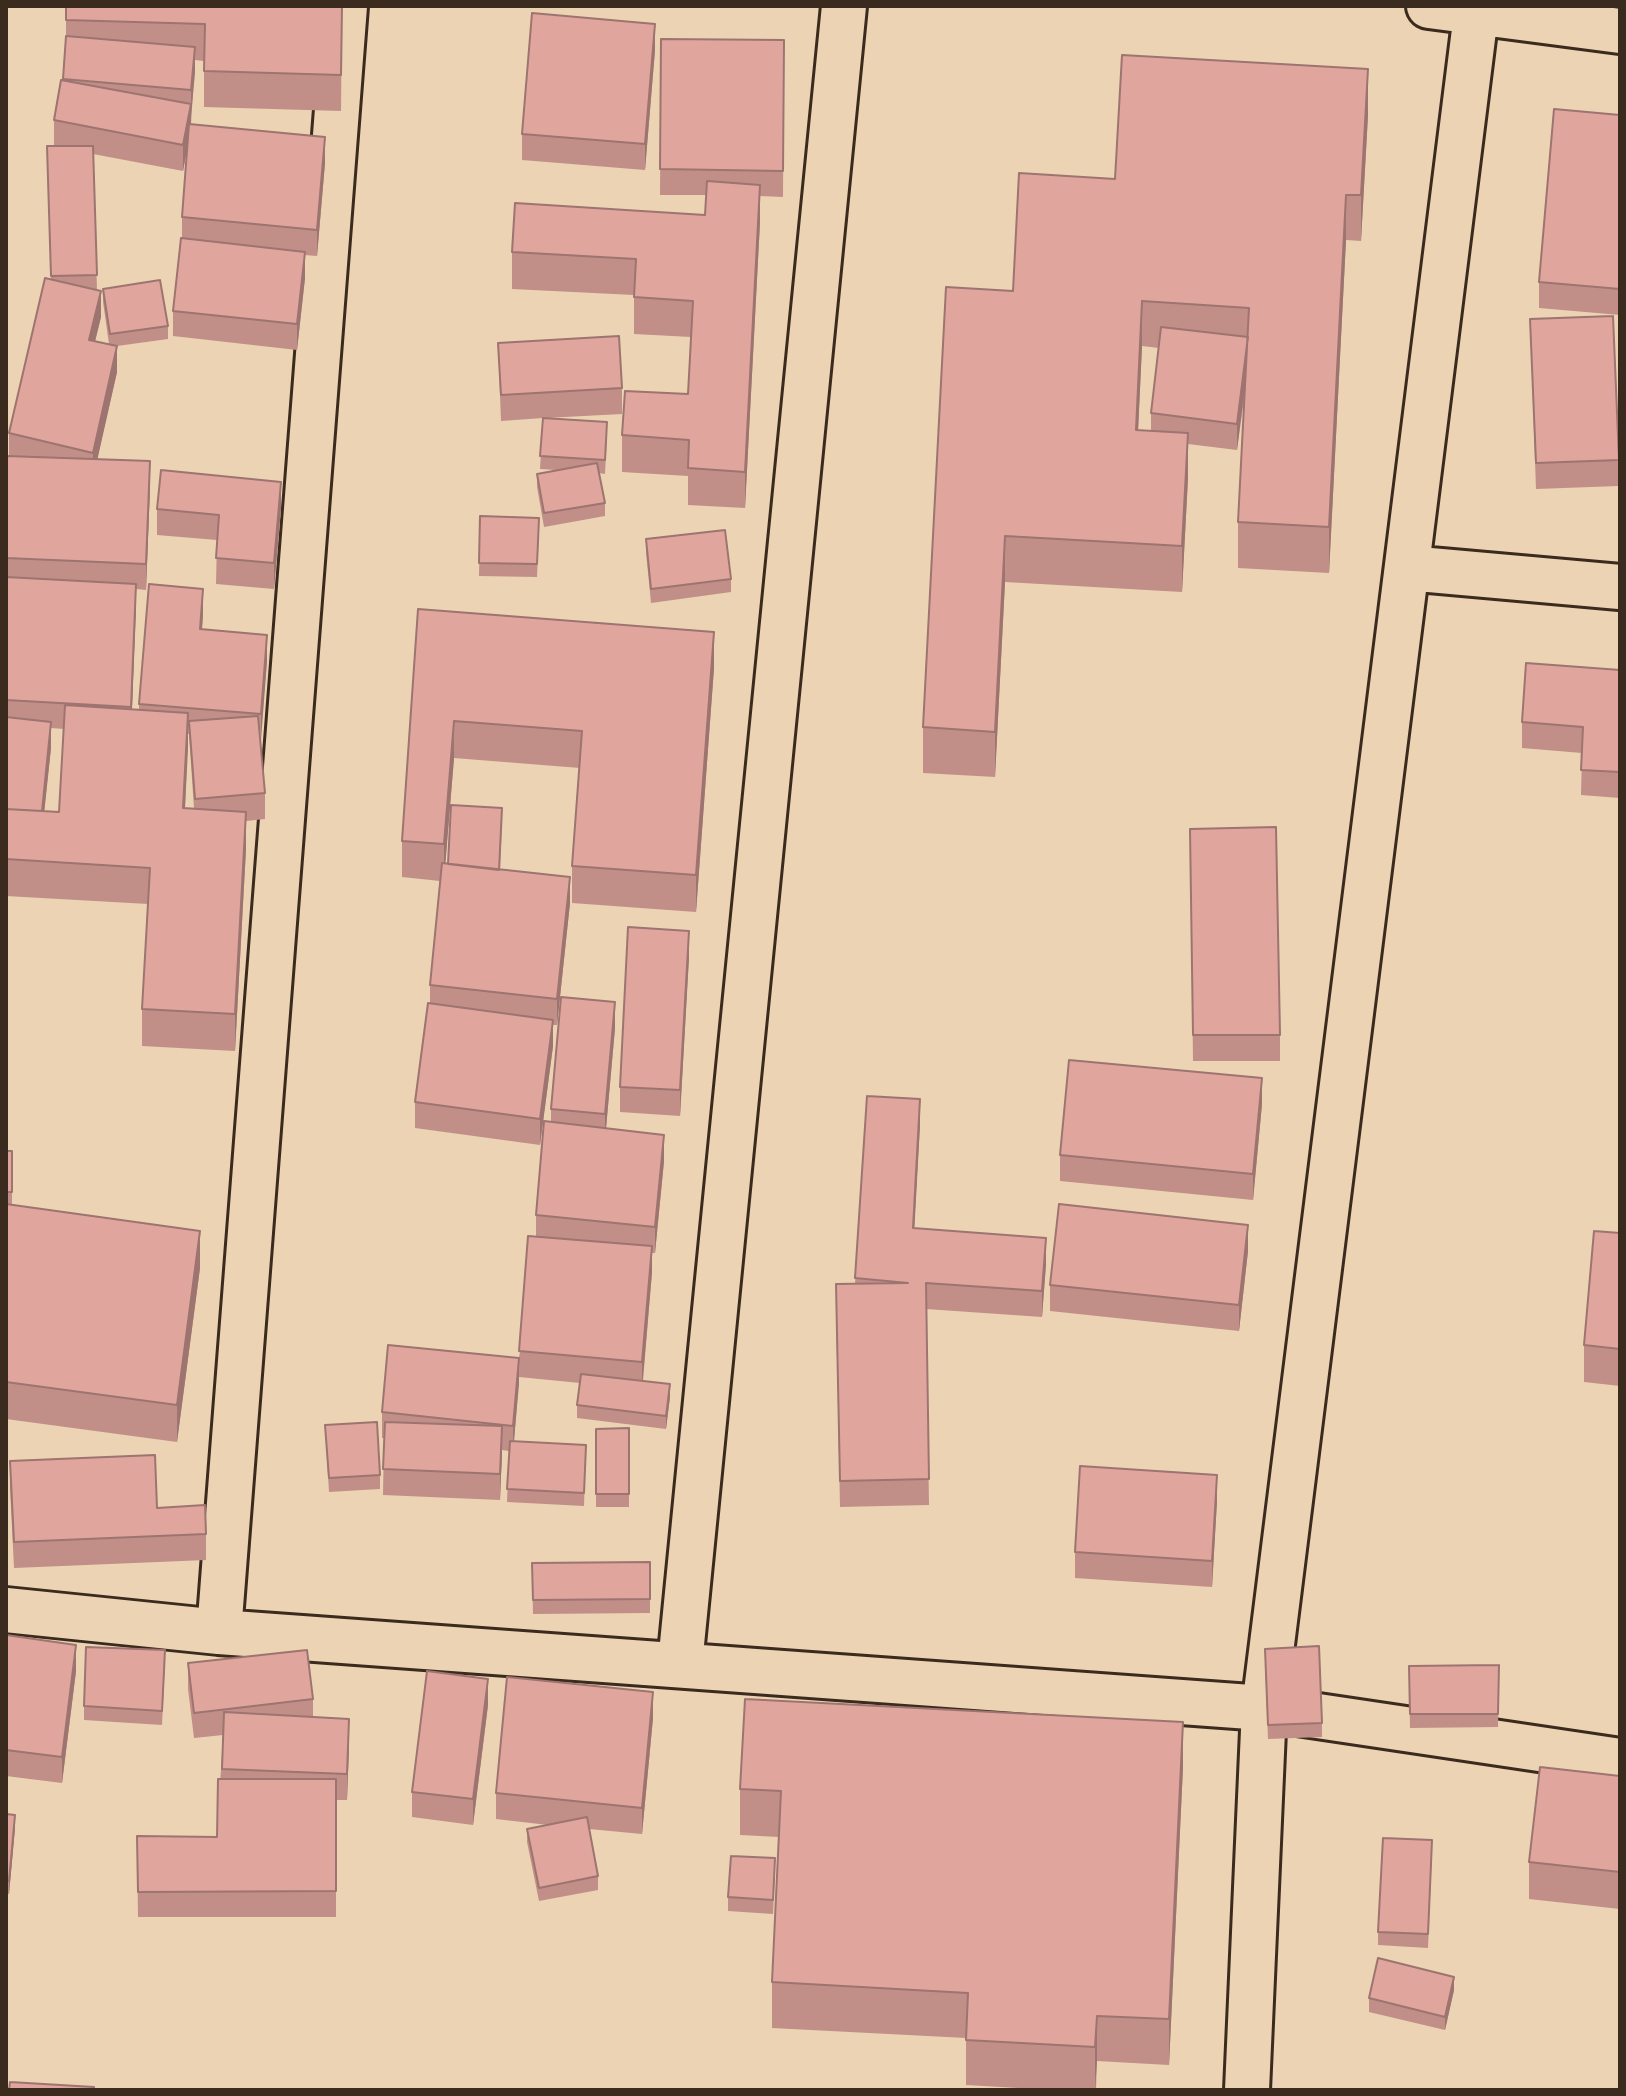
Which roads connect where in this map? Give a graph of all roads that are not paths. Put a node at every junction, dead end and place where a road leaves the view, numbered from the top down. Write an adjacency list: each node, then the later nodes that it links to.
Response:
1 (345, 6): 9 (street)
2 (844, 6): 10 (street)
3 (1429, 6): 4 (street)
4 (1476, 9): 5 (street); 6 (street)
5 (1620, 31)
6 (1407, 568): 7 (street); 11 (street)
7 (1620, 587)
8 (6, 1610): 9 (street)
9 (219, 1632): 10 (street)
10 (680, 1664): 11 (street)
11 (1264, 1708): 12 (street); 13 (street)
12 (1620, 1761)
13 (1247, 2090)

